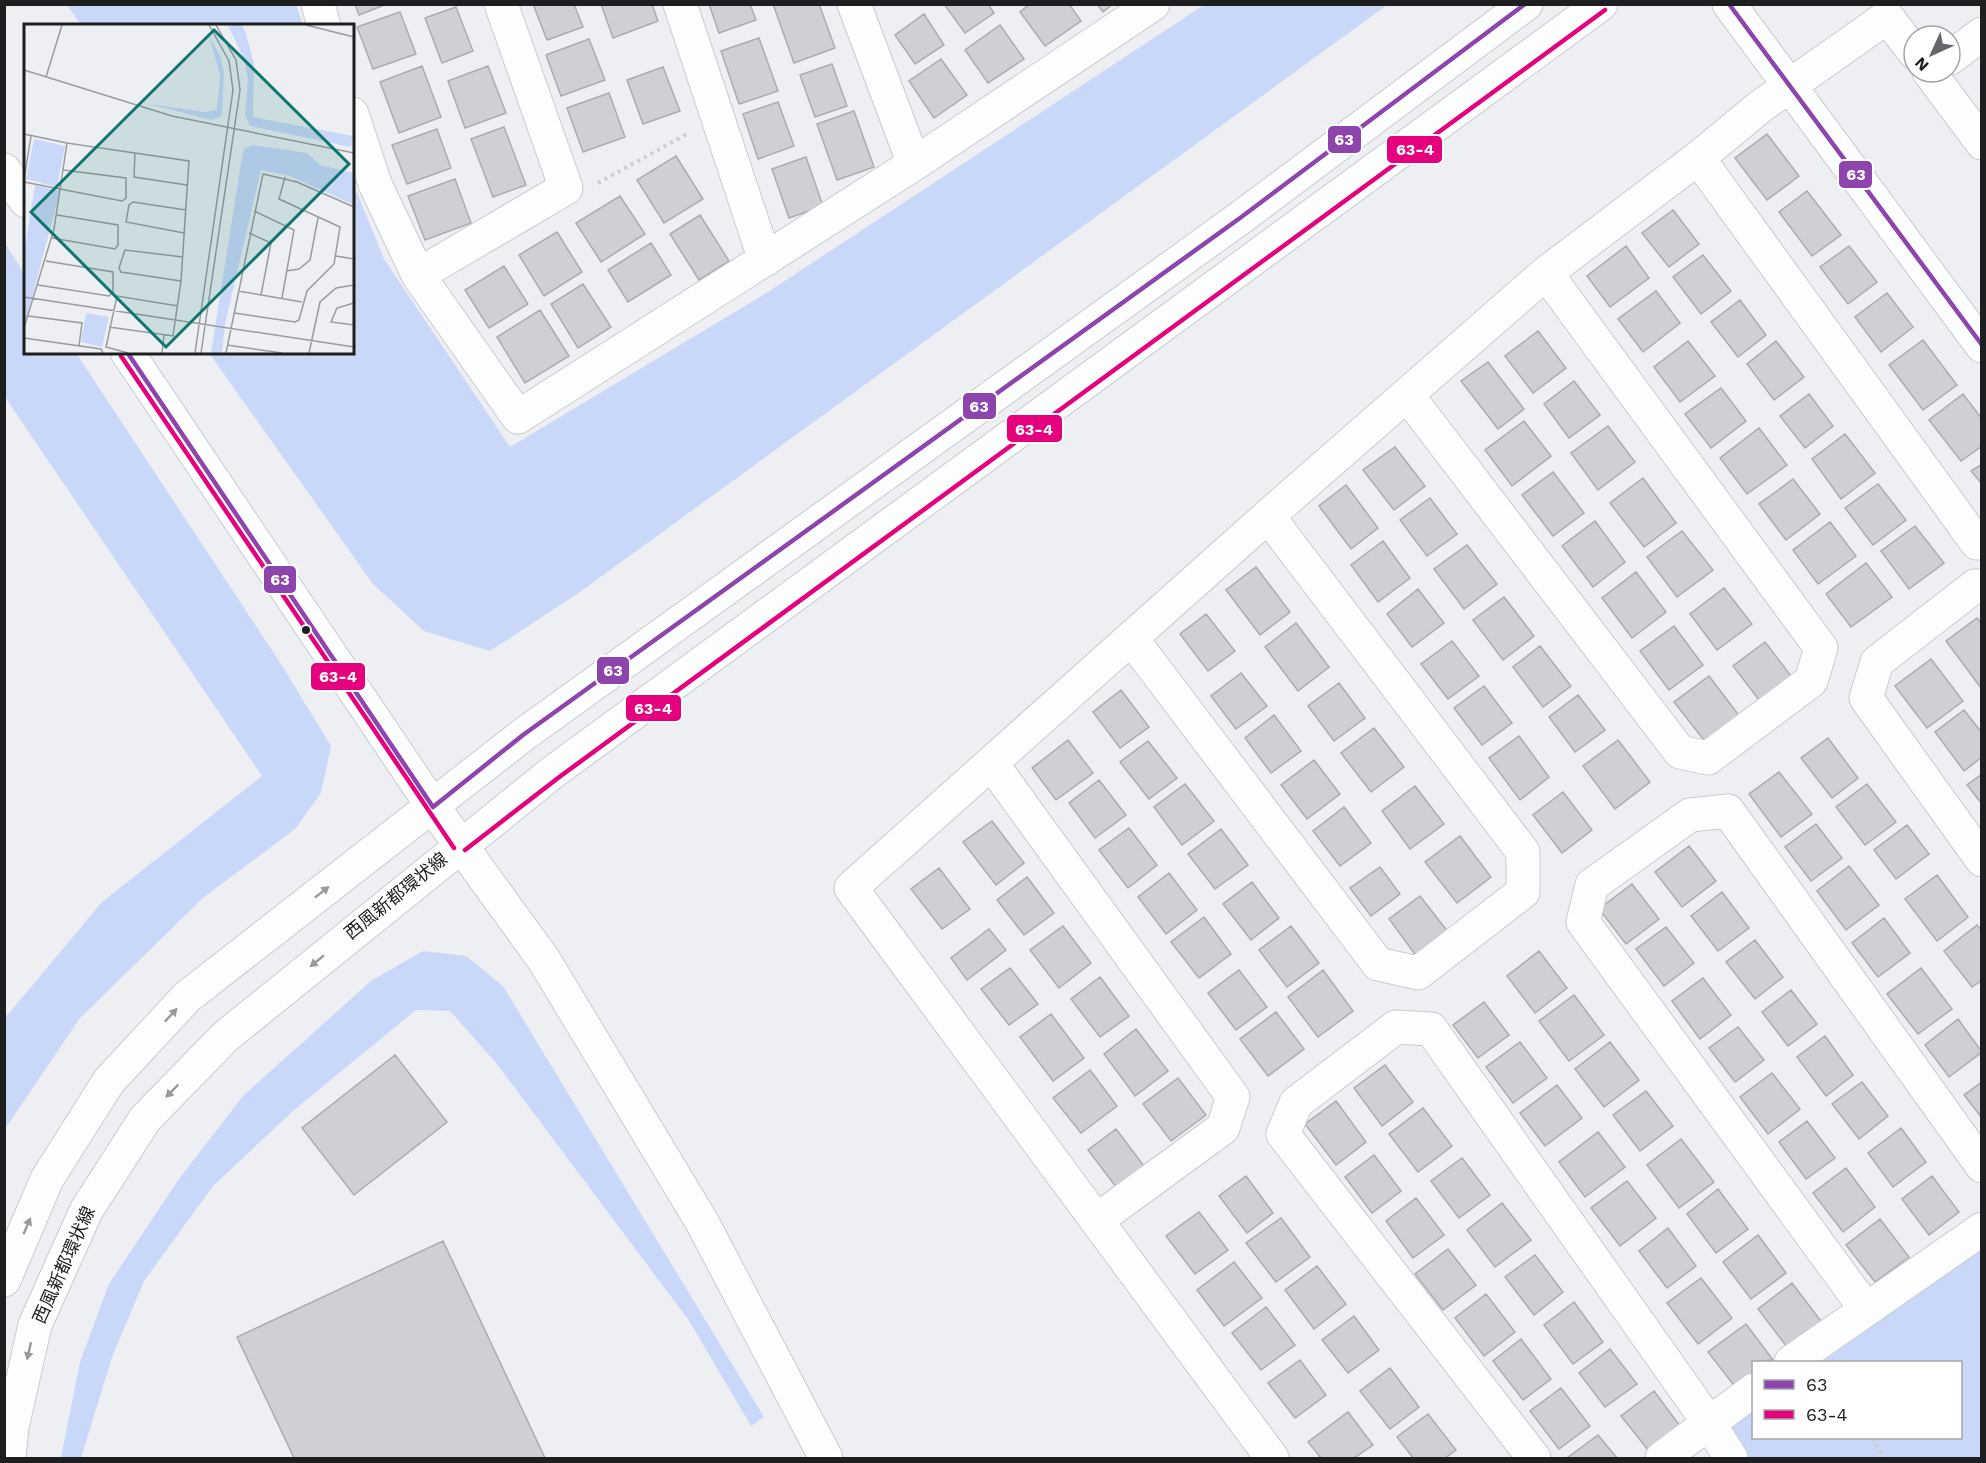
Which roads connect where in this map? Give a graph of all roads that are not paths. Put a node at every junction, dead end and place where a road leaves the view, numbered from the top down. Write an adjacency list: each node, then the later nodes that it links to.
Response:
1 (318, 4): 9 (street)
2 (501, 4): 23 (street)
3 (680, 4): 21 (street)
4 (854, 4): 18 (street)
5 (1153, 4): 18 (street)
6 (1526, 4): 32 (street)
7 (1600, 4): 33 (street, 西風新都環状線)
8 (1729, 4): 14 (street)
9 (323, 24)
10 (1902, 33): 14 (street)
11 (1982, 34): 12 (street)
12 (1962, 46)
13 (1943, 84): 16 (street)
14 (1789, 87): 17 (street); 24 (street)
15 (354, 120): 23 (street)
16 (1982, 143)
17 (1698, 158): 22 (street); 28 (street)
18 (914, 164): 21 (street)
19 (4, 170): 20 (street)
20 (24, 198)
21 (765, 260): 23 (street)
22 (1546, 273): 26 (street); 26 (street)
23 (418, 274)
24 (1982, 346)
25 (128, 354): 32 (street)
26 (1408, 396): 27 (street)
27 (1268, 516): 30 (street); 30 (street)
28 (1982, 543)
29 (1982, 586): 34 (street)
30 (1131, 638): 31 (street)
31 (992, 764): 36 (street); 36 (street)
32 (433, 807): 33 (street); 38 (street, one-way to 32)
33 (460, 844): 43 (street, 西風新都環状線, one-way to 43); 44 (street)
34 (1982, 860)
35 (1982, 1166): 39 (street)
36 (1097, 1220): 45 (street)
37 (1982, 1229): 39 (street)
38 (4, 1280)
39 (1865, 1308): 40 (street)
40 (1792, 1361)
41 (1752, 1391): 42 (street)
42 (1709, 1423): 46 (street); 47 (street); 48 (street)
43 (9, 1458)
44 (826, 1458)
45 (1272, 1458)
46 (1534, 1458)
47 (1662, 1458)
48 (1731, 1458)

